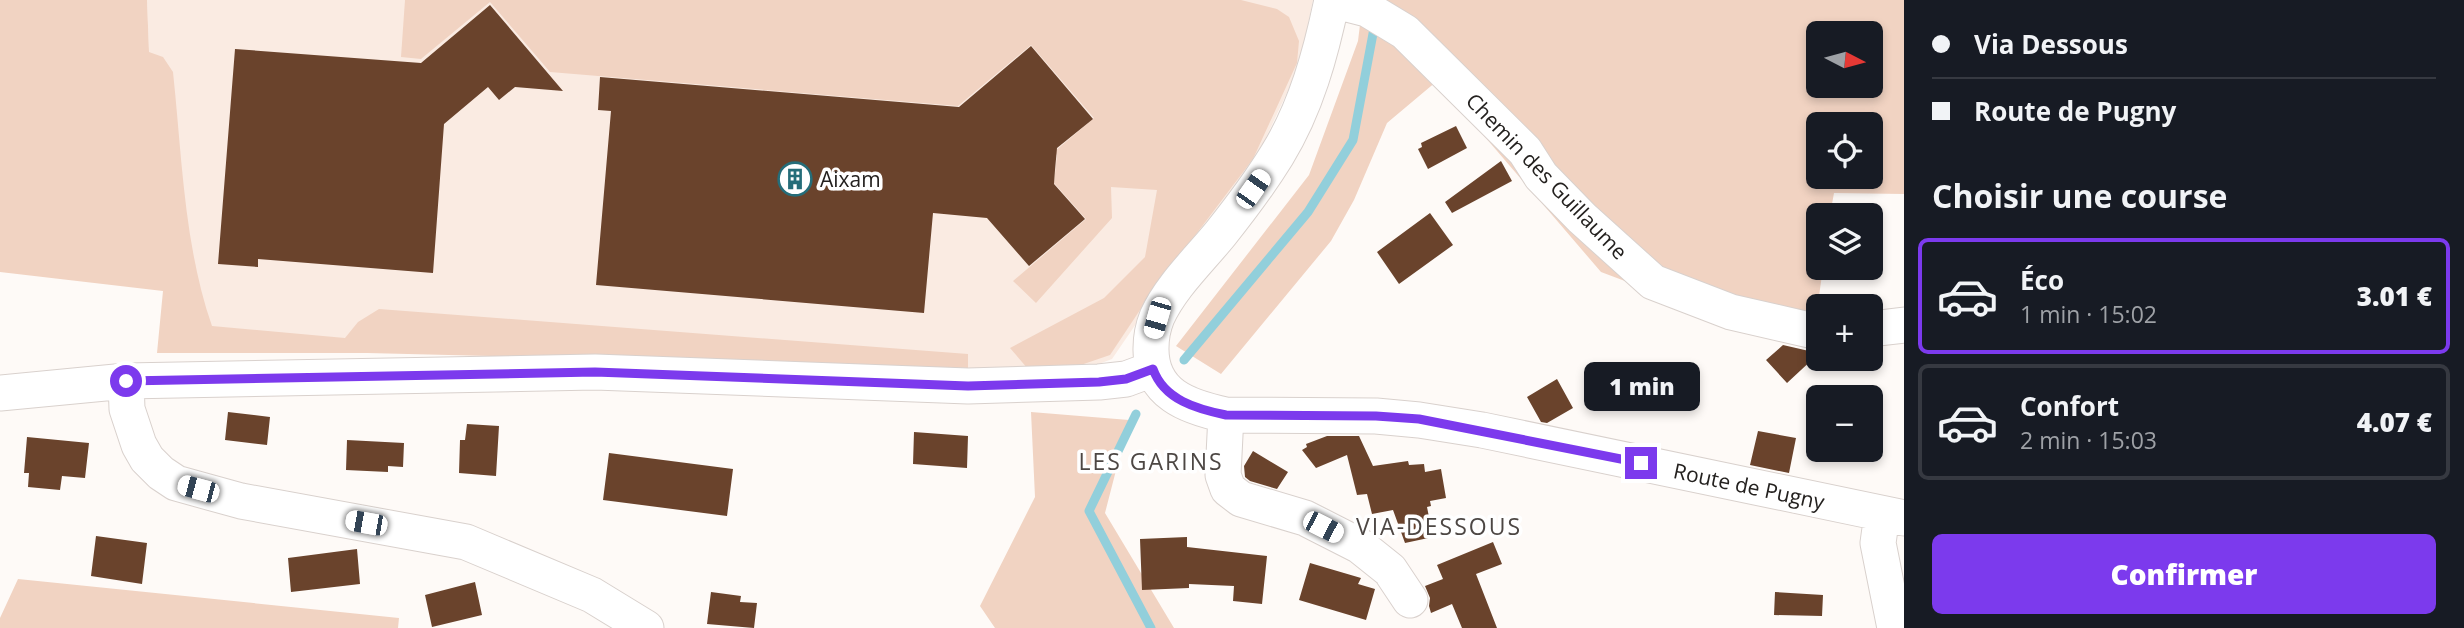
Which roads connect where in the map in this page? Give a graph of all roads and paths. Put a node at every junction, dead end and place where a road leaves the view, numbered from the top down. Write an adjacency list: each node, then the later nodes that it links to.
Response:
1 (1332, 0): 4 (street, Chemin des Guillaume); 5 (street)
2 (1904, 325): 3 (street)
3 (1883, 328)
4 (1806, 329)
5 (1153, 369): 6 (street); 8 (street, Route de Pugny)
6 (126, 381): 7 (street); 11 (street)
7 (0, 393)
8 (1226, 415): 9 (street, Route de Pugny); 10 (street)
9 (1893, 516): 12 (street)
10 (1410, 600)
11 (646, 628)
12 (1895, 628)

